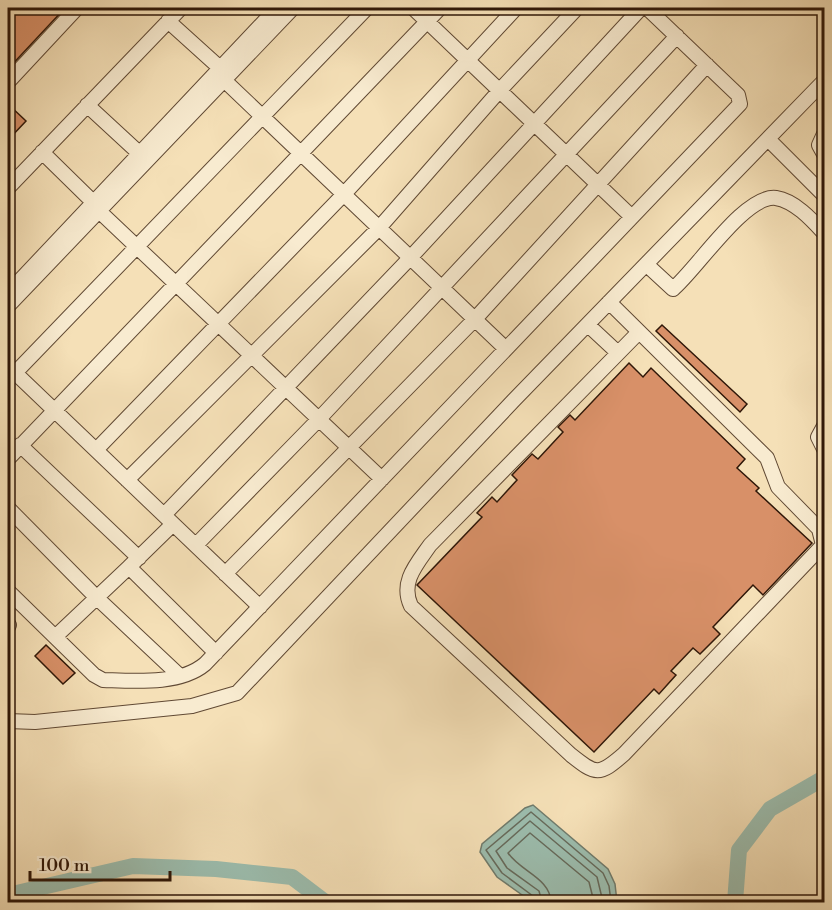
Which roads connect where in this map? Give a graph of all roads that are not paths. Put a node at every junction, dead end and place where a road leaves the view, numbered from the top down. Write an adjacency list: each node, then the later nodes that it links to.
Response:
1 (77, 8): 19 (lane)
2 (181, 8): 12 (lane)
3 (277, 8): 17 (lane)
4 (293, 8): 17 (lane)
5 (367, 8): 22 (lane)
6 (412, 8): 13 (lane)
7 (440, 8): 13 (lane)
8 (516, 8): 15 (lane)
9 (577, 8): 20 (lane)
10 (641, 8): 23 (lane)
11 (647, 8): 14 (lane)
12 (168, 21): 17 (lane); 21 (lane)
13 (427, 21): 15 (lane); 28 (lane)
14 (676, 36): 16 (lane); 29 (lane)
15 (469, 61): 20 (lane); 33 (lane)
16 (707, 65): 31 (lane); 36 (lane)
17 (222, 74): 22 (lane); 27 (lane); 35 (lane)
18 (825, 81): 25 (lane)
19 (8, 82)
20 (500, 90): 23 (lane); 37 (lane)
21 (87, 105): 26 (lane); 27 (lane)
22 (264, 116): 28 (lane); 39 (lane)
23 (534, 123): 29 (lane); 40 (lane)
24 (825, 134): 30 (lane)
25 (769, 140): 34 (lane); 41 (lane)
26 (42, 152): 32 (lane); 35 (lane)
27 (139, 153): 35 (lane)
28 (301, 153): 33 (lane); 42 (lane)
29 (567, 154): 31 (lane); 43 (lane)
30 (825, 154)
31 (597, 184): 36 (lane); 47 (lane)
32 (8, 188)
33 (344, 194): 37 (lane); 48 (lane)
34 (825, 195)
35 (96, 207): 39 (lane); 44 (lane); 46 (lane)
36 (632, 217): 51 (lane)
37 (379, 228): 40 (lane); 53 (lane)
38 (825, 233): 41 (lane)
39 (138, 247): 42 (lane); 54 (lane)
40 (410, 258): 43 (lane); 55 (lane)
41 (647, 265): 45 (lane)
42 (176, 283): 48 (lane); 56 (lane)
43 (442, 289): 47 (lane); 57 (lane)
44 (8, 293)
45 (609, 302): 49 (lane); 50 (lane)
46 (8, 306)
47 (475, 319): 51 (lane); 60 (lane)
48 (219, 325): 53 (lane); 62 (lane)
49 (588, 325): 52 (lane); 77 (lane)
50 (639, 332): 52 (lane); 52 (lane)
51 (506, 349): 64 (lane)
52 (618, 352)
53 (251, 355): 55 (lane); 65 (lane)
54 (11, 370): 56 (lane)
55 (285, 387): 57 (lane); 67 (lane)
56 (53, 409): 59 (lane); 62 (lane)
57 (319, 419): 60 (lane); 68 (lane)
58 (825, 426): 61 (lane)
59 (20, 445): 63 (lane); 69 (lane)
60 (350, 449): 64 (lane); 70 (lane)
61 (825, 449)
62 (96, 450): 65 (lane)
63 (8, 459)
64 (382, 479): 73 (lane)
65 (127, 480): 67 (lane)
66 (8, 508): 72 (lane)
67 (168, 519): 68 (lane); 69 (lane)
68 (196, 545): 70 (lane)
69 (134, 562): 72 (lane); 75 (lane)
70 (225, 574): 73 (lane)
71 (8, 591): 74 (lane)
72 (97, 598): 74 (lane); 76 (lane)
73 (260, 607): 75 (lane)
74 (55, 637): 76 (lane)
75 (216, 653): 76 (lane)
76 (180, 676)
77 (8, 721)

